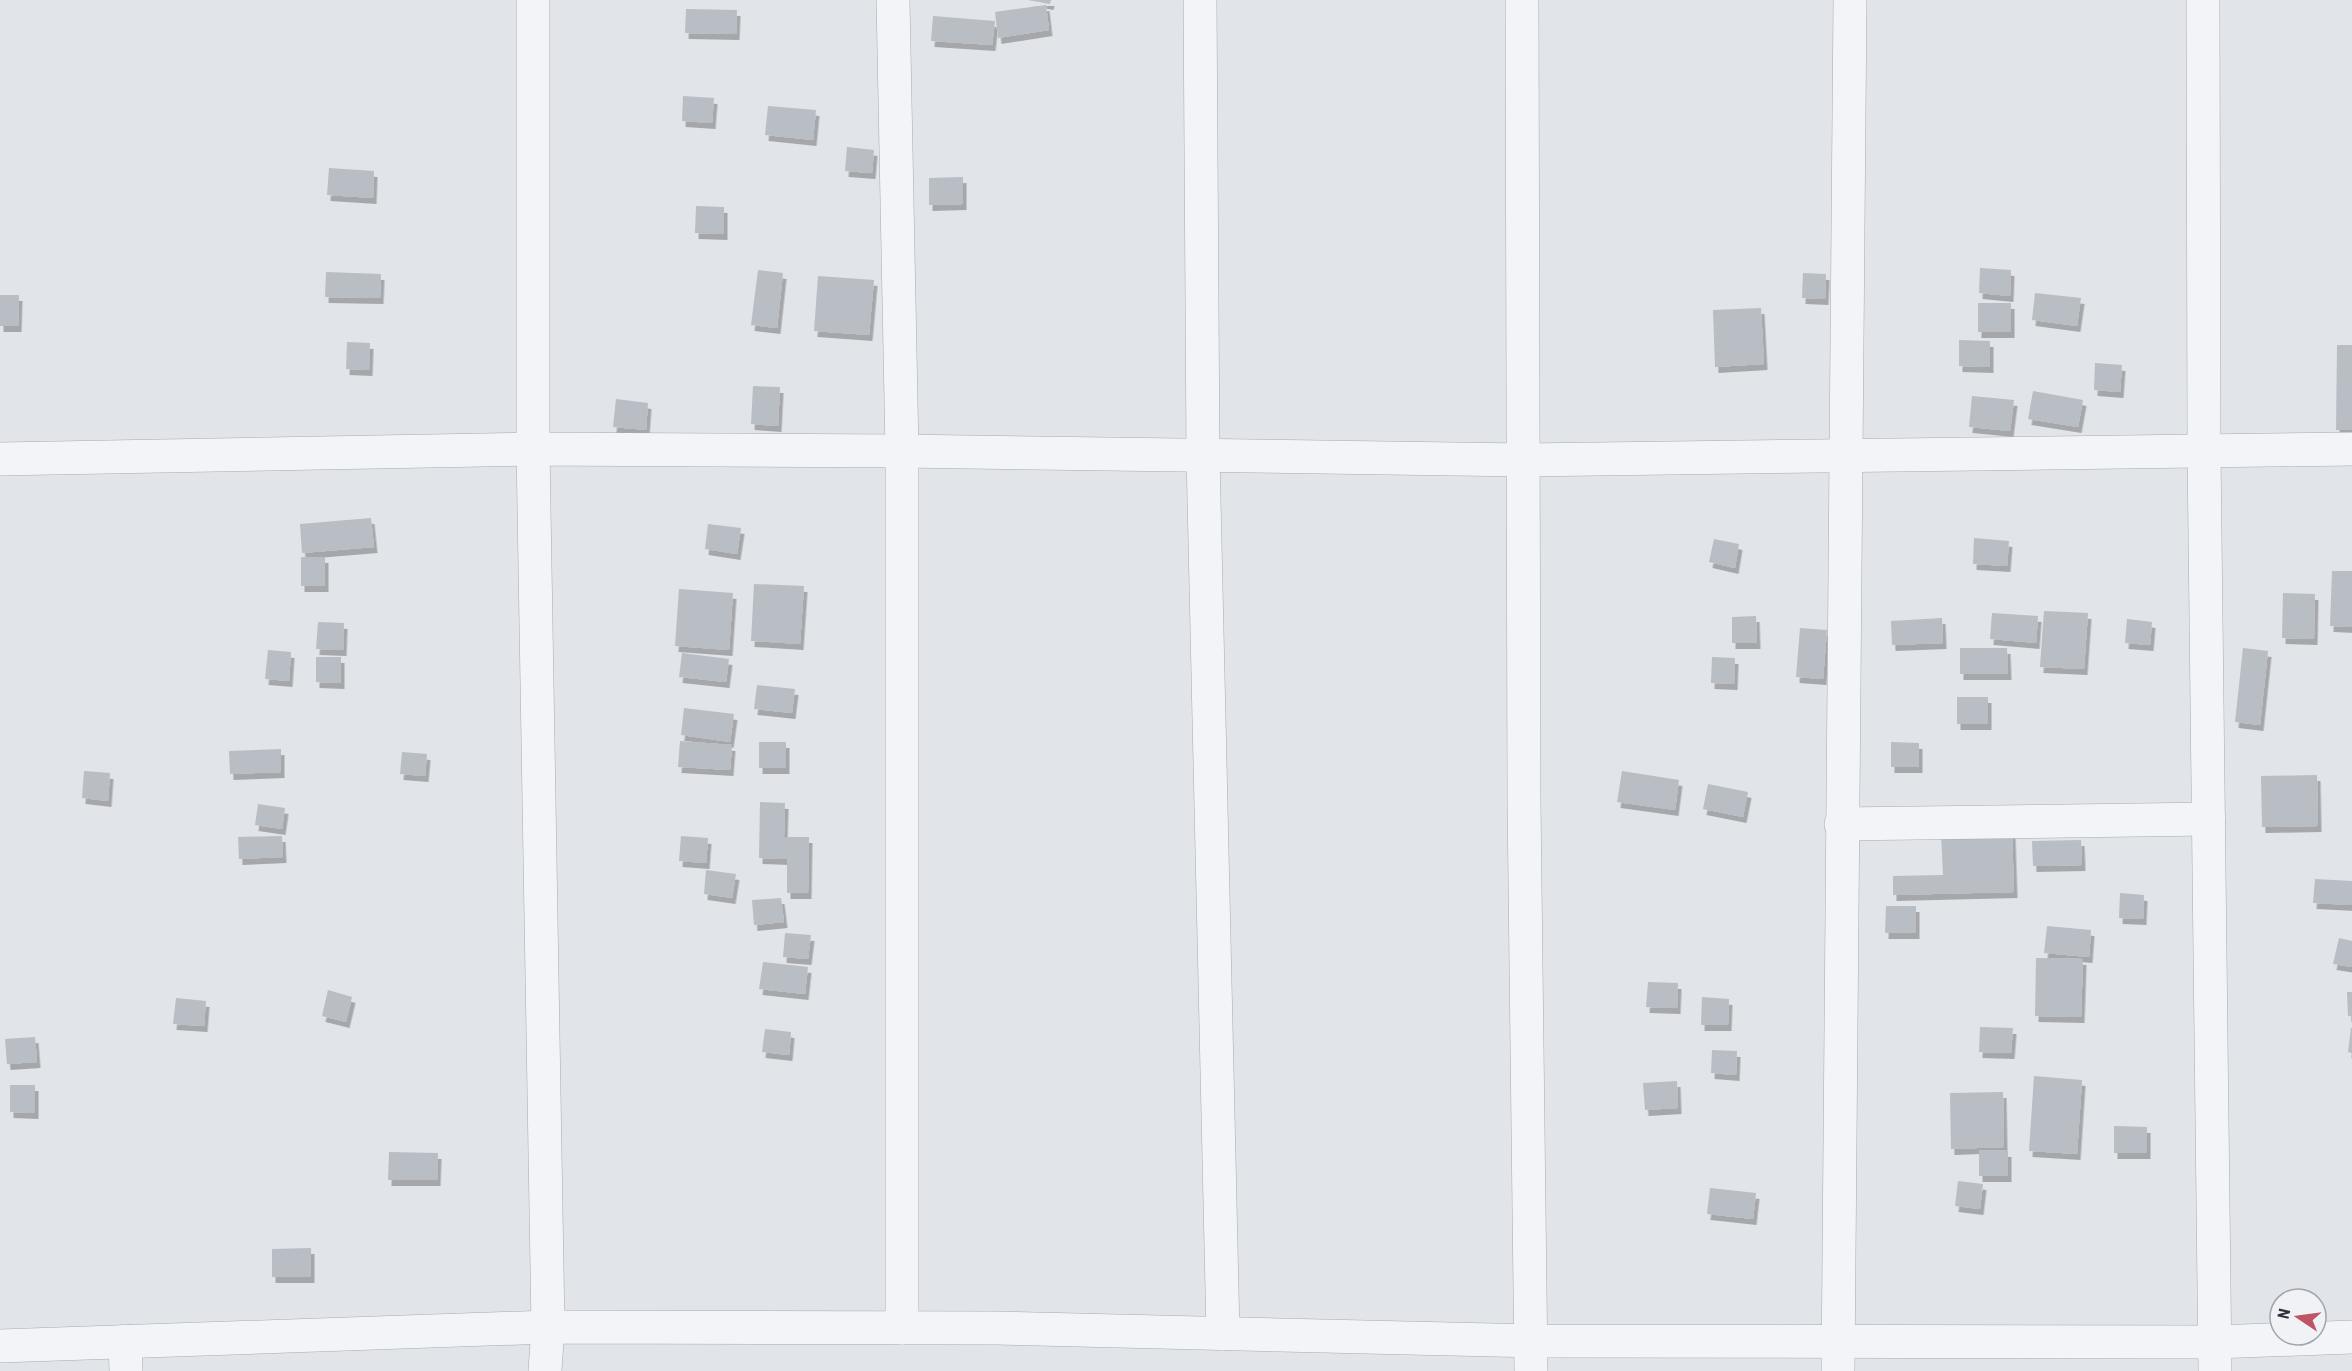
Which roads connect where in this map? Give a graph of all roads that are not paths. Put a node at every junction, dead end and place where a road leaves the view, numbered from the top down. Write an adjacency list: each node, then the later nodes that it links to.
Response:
1 (533, 0): 7 (street)
2 (893, 0): 9 (street)
3 (1200, 0): 11 (street)
4 (1522, 0): 14 (street)
5 (1850, 0): 12 (street)
6 (2203, 0): 10 (street)
7 (533, 449): 9 (street); 13 (street); 17 (street)
8 (2352, 449): 10 (street)
9 (902, 451): 11 (street); 18 (street)
10 (2204, 451): 12 (street); 15 (street)
11 (1203, 455): 14 (street); 19 (street)
12 (1844, 456): 14 (street); 16 (street)
13 (0, 459)
14 (1523, 460): 23 (street)
15 (2210, 819): 16 (street); 25 (street)
16 (1841, 824): 24 (street)
17 (548, 1327): 18 (street); 22 (street); 26 (street)
18 (902, 1328): 19 (street)
19 (1223, 1334): 23 (street)
20 (2352, 1337): 25 (street)
21 (0, 1346): 22 (street)
22 (126, 1356)
23 (1531, 1356): 24 (street)
24 (1838, 1356): 25 (street)
25 (2215, 1357)
26 (545, 1371)

